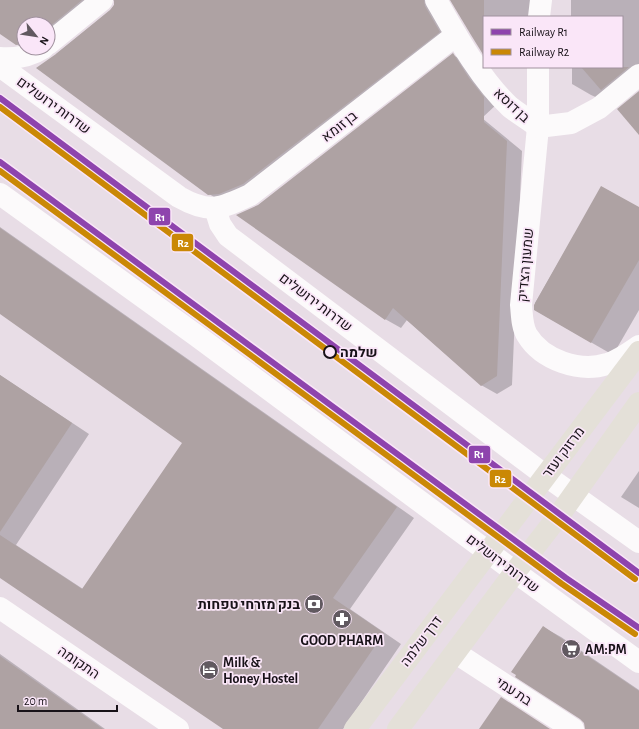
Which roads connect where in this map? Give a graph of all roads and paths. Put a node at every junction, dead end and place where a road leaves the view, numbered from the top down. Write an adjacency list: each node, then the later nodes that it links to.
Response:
1 (102, 0): 6 (street)
2 (436, 0): 5 (street, בן דוסא)
3 (541, 0): 4 (street)
4 (539, 16)
5 (456, 35): 12 (street, בן דוסא); 14 (street, בן זומא)
6 (56, 37)
7 (29, 56): 8 (street)
8 (0, 58)
9 (0, 66): 14 (street, שדרות ירושלים)
10 (538, 68): 12 (street, שמעון הצדיק)
11 (639, 75): 12 (street)
12 (538, 127): 15 (street, שמעון הצדיק)
13 (0, 194): 21 (street, שדרות ירושלים)
14 (215, 208): 18 (street, שדרות ירושלים)
15 (639, 346)
16 (639, 352): 18 (main road, מרזוק ועזר)
17 (639, 402): 19 (main road)
18 (546, 476): 19 (street, שדרות ירושלים); 21 (main road, מרזוק ועזר)
19 (573, 494): 20 (street, שדרות ירושלים); 22 (main road)
20 (639, 542)
21 (489, 553): 22 (street, שדרות ירושלים); 27 (main road, דרך שלמה)
22 (515, 572): 24 (main road); 25 (street, שדרות ירושלים)
23 (0, 608): 26 (street, התקומה)
24 (456, 653): 28 (main road); 29 (street, בת עמי)
25 (639, 662)
26 (178, 729)
27 (355, 729)
28 (398, 729)
29 (573, 729)

